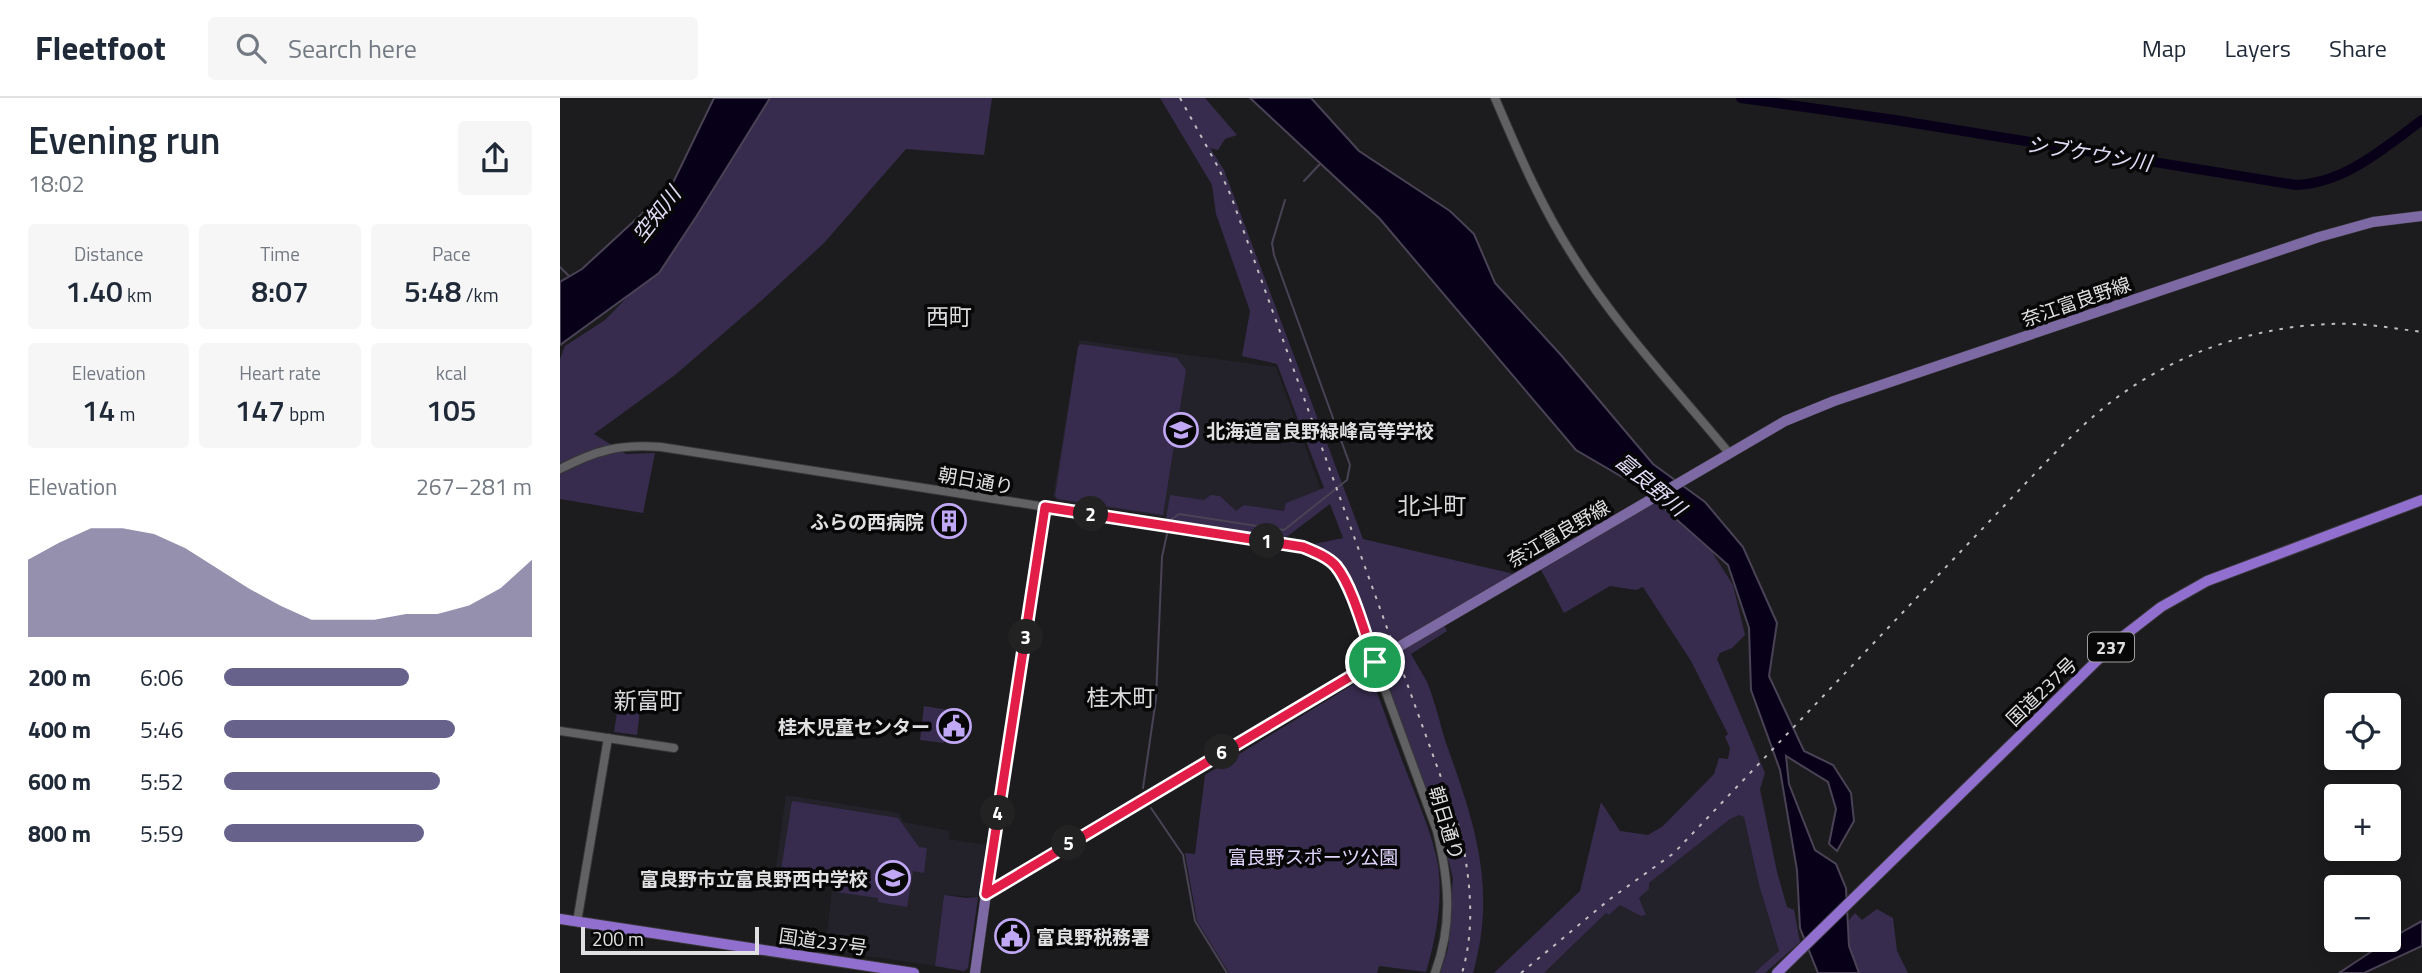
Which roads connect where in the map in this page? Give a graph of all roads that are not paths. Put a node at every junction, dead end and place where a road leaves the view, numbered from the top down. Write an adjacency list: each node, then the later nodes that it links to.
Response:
1 (1495, 98): 3 (street)
2 (2422, 216): 3 (main road, 奈江富良野線)
3 (1729, 453): 7 (main road, 奈江富良野線)
4 (560, 469): 6 (street, 朝日通り)
5 (2422, 500): 17 (highway, 国道237号 / 237)
6 (1045, 507): 7 (street, 朝日通り); 11 (street)
7 (1375, 662): 11 (main road, 奈江富良野線); 16 (street, 朝日通り)
8 (560, 731): 9 (street)
9 (608, 738): 10 (street); 13 (street)
10 (674, 748)
11 (986, 894): 15 (main road)
12 (560, 919): 13 (highway, 国道237号)
13 (577, 922): 14 (highway, 国道237号)
14 (914, 973)
15 (975, 973)
16 (1434, 973)
17 (1777, 973)

